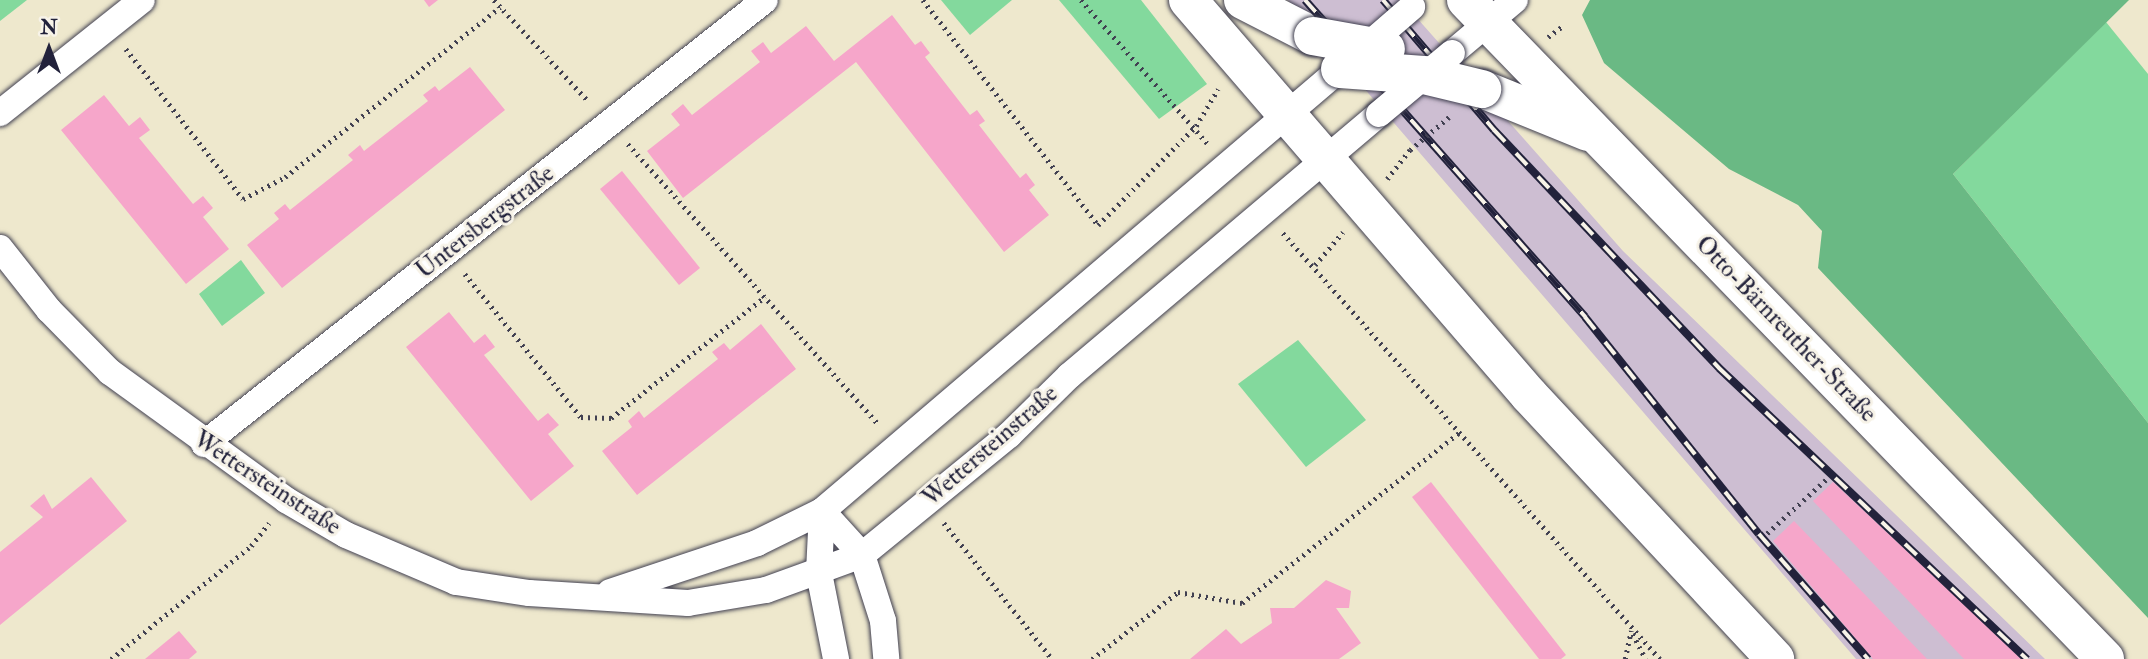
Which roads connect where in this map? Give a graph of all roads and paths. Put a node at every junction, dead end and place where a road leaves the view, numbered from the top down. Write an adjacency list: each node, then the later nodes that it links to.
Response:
1 (142, 0): 11 (street)
2 (494, 0): 9 (path)
3 (765, 0): 16 (street, Untersbergstraße)
4 (923, 0): 17 (path)
5 (1081, 0): 17 (path)
6 (1188, 0): 15 (main road)
7 (1243, 0): 12 (main road, bridge)
8 (1416, 4): 12 (street, Wettersteinstraße, bridge)
9 (500, 7): 11 (path); 16 (path)
10 (1490, 7): 13 (street, Wettersteinstraße); 18 (main road, Otto-Bärnreuther-Straße)
11 (108, 27): 14 (street)
12 (1353, 59): 13 (main road, bridge); 15 (street, Wettersteinstraße)
13 (1438, 64): 18 (main road, bridge); 19 (street, Wettersteinstraße, bridge)
14 (0, 113)
15 (1284, 116): 19 (main road); 20 (street, Wettersteinstraße)
16 (609, 123): 23 (street, Untersbergstraße); 24 (path)
17 (1195, 126): 20 (path)
18 (1597, 135): 46 (main road, Otto-Bärnreuther-Straße)
19 (1324, 161): 21 (street, Wettersteinstraße); 45 (main road)
20 (1224, 167): 27 (street, Wettersteinstraße)
21 (1262, 213): 25 (path); 30 (street, Wettersteinstraße)
22 (0, 248): 26 (street, Wettersteinstraße)
23 (447, 252): 24 (path); 26 (street, Untersbergstraße)
24 (765, 297): 27 (path)
25 (1459, 433): 36 (path); 41 (path)
26 (204, 444): 29 (street, Wettersteinstraße)
27 (898, 446): 31 (street, Wettersteinstraße)
28 (1832, 474): 32 (path)
29 (286, 500): 35 (street, Wettersteinstraße); 37 (path)
30 (927, 502): 33 (street, Wettersteinstraße); 40 (path)
31 (822, 511): 33 (street); 34 (street); 35 (street, Wettersteinstraße)
32 (1762, 538)
33 (862, 555): 34 (street, Wettersteinstraße); 39 (street)
34 (819, 573): 35 (street, Wettersteinstraße); 38 (street)
35 (598, 596)
36 (1631, 630): 42 (path); 43 (path); 44 (path)
37 (111, 659)
38 (836, 659)
39 (886, 659)
40 (1052, 659)
41 (1092, 659)
42 (1625, 659)
43 (1646, 659)
44 (1660, 659)
45 (1775, 659)
46 (2105, 659)

